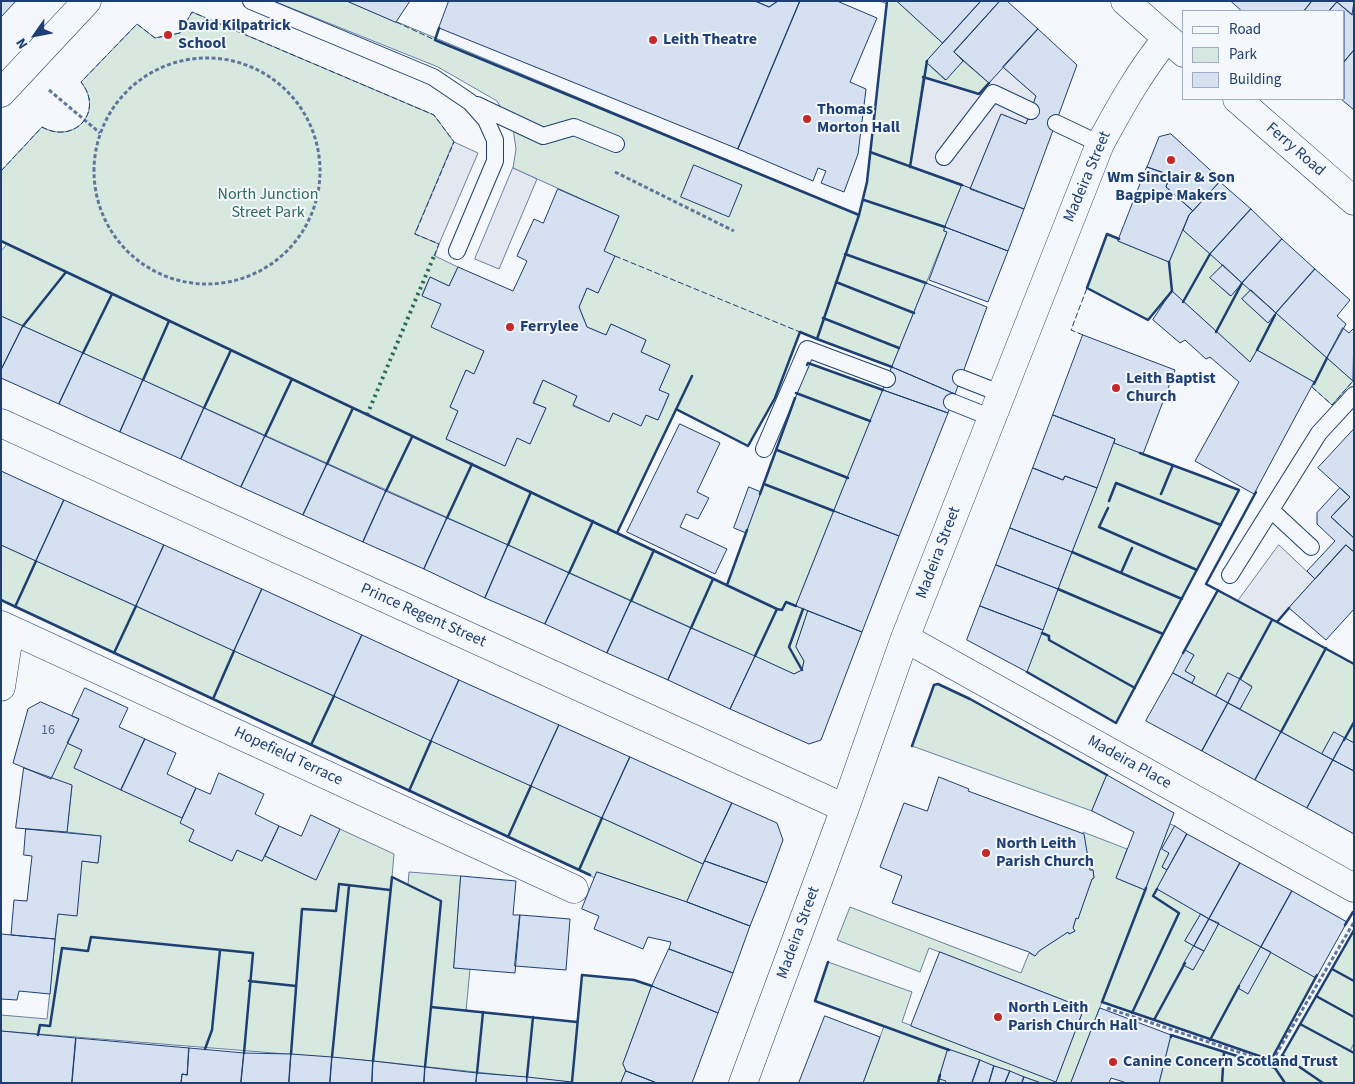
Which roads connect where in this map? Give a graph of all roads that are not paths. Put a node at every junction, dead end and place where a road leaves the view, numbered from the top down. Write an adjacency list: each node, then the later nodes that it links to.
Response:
1 (87, 1): 5 (street)
2 (251, 1): 7 (lane)
3 (1126, 1): 4 (street)
4 (1175, 46): 11 (street, Madeira Street)
5 (1, 93)
6 (1237, 100): 13 (street, Ferry Road)
7 (470, 102): 10 (lane); 14 (lane)
8 (1031, 111): 12 (lane)
9 (1056, 123): 11 (lane)
10 (616, 144)
11 (1100, 144): 19 (street, Madeira Street)
12 (944, 157)
13 (1354, 202)
14 (457, 251)
15 (961, 378): 19 (lane)
16 (887, 379): 21 (lane)
17 (1354, 395): 22 (lane)
18 (952, 402): 19 (lane)
19 (997, 406): 26 (street, Madeira Street)
20 (1, 423): 28 (street, Prince Regent Street)
21 (764, 449)
22 (1271, 510): 23 (lane); 24 (lane)
23 (1311, 547)
24 (1230, 575)
25 (6, 627): 27 (street); 30 (street, Hopefield Terrace)
26 (905, 638): 28 (street, Madeira Street); 29 (street, Madeira Place)
27 (1, 686)
28 (845, 808): 31 (street, Madeira Street)
29 (1354, 888)
30 (574, 890)
31 (743, 1083)

